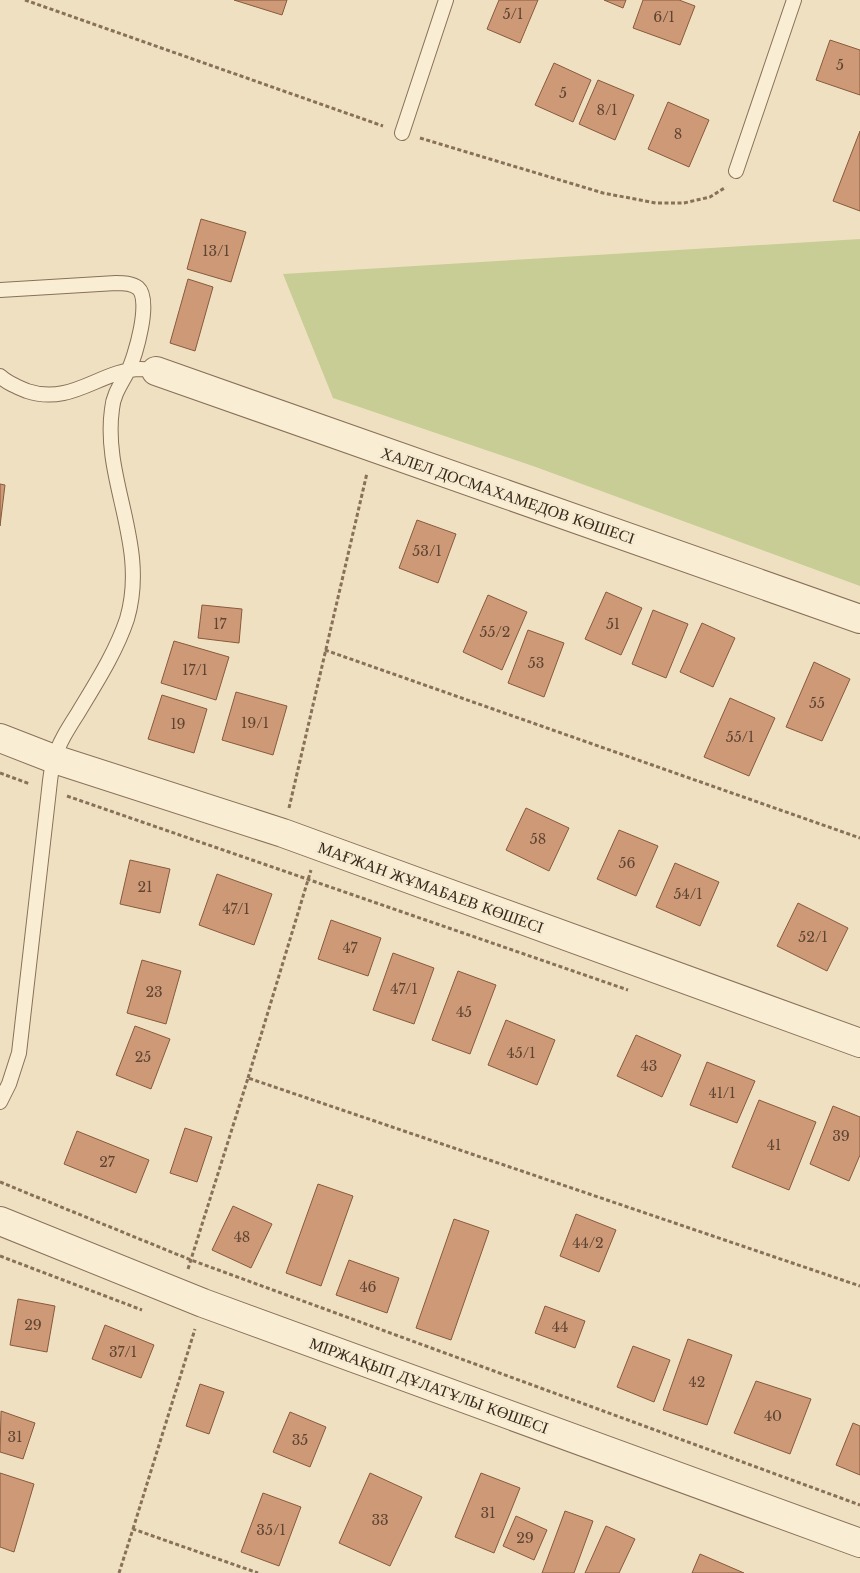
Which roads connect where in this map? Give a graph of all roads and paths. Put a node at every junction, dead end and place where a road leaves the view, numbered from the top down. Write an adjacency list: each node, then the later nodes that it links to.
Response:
1 (25, 0): 4 (path)
2 (446, 0): 4 (lane)
3 (794, 0): 5 (lane)
4 (402, 133): 5 (path)
5 (736, 172)
6 (0, 290): 7 (lane)
7 (128, 371): 8 (lane); 9 (lane); 14 (lane)
8 (156, 371): 10 (street, ХАЛЕЛ ДОСМАХАМЕДОВ КӨШЕСІ)
9 (0, 376)
10 (374, 448): 11 (street, ХАЛЕЛ ДОСМАХАМЕДОВ КӨШЕСІ); 12 (path)
11 (860, 620)
12 (325, 650): 17 (path); 18 (path)
13 (0, 738): 14 (street, МАҒЖАН ЖҰМАБАЕВ КӨШЕСІ)
14 (54, 759): 16 (lane); 17 (street, МАҒЖАН ЖҰМАБАЕВ КӨШЕСІ)
15 (0, 773): 16 (path)
16 (49, 790): 20 (path); 24 (lane)
17 (283, 833): 19 (street, МАҒЖАН ЖҰМАБАЕВ КӨШЕСІ)
18 (860, 838)
19 (318, 846): 20 (path); 22 (street, МАҒЖАН ЖҰМАБАЕВ КӨШЕСІ)
20 (309, 878): 21 (path); 23 (path)
21 (636, 992)
22 (860, 1043)
23 (248, 1078): 27 (path); 28 (path)
24 (0, 1102)
25 (0, 1182): 27 (path)
26 (0, 1221): 29 (street, МІРЖАҚЫП ДҰЛАТҰЛЫ КӨШЕСІ)
27 (191, 1260): 29 (path); 30 (path)
28 (860, 1286)
29 (191, 1298): 31 (path); 32 (street, МІРЖАҚЫП ДҰЛАТҰЛЫ КӨШЕСІ)
30 (860, 1505)
31 (133, 1529): 33 (path); 34 (path)
32 (860, 1544)
33 (119, 1573)
34 (258, 1573)

